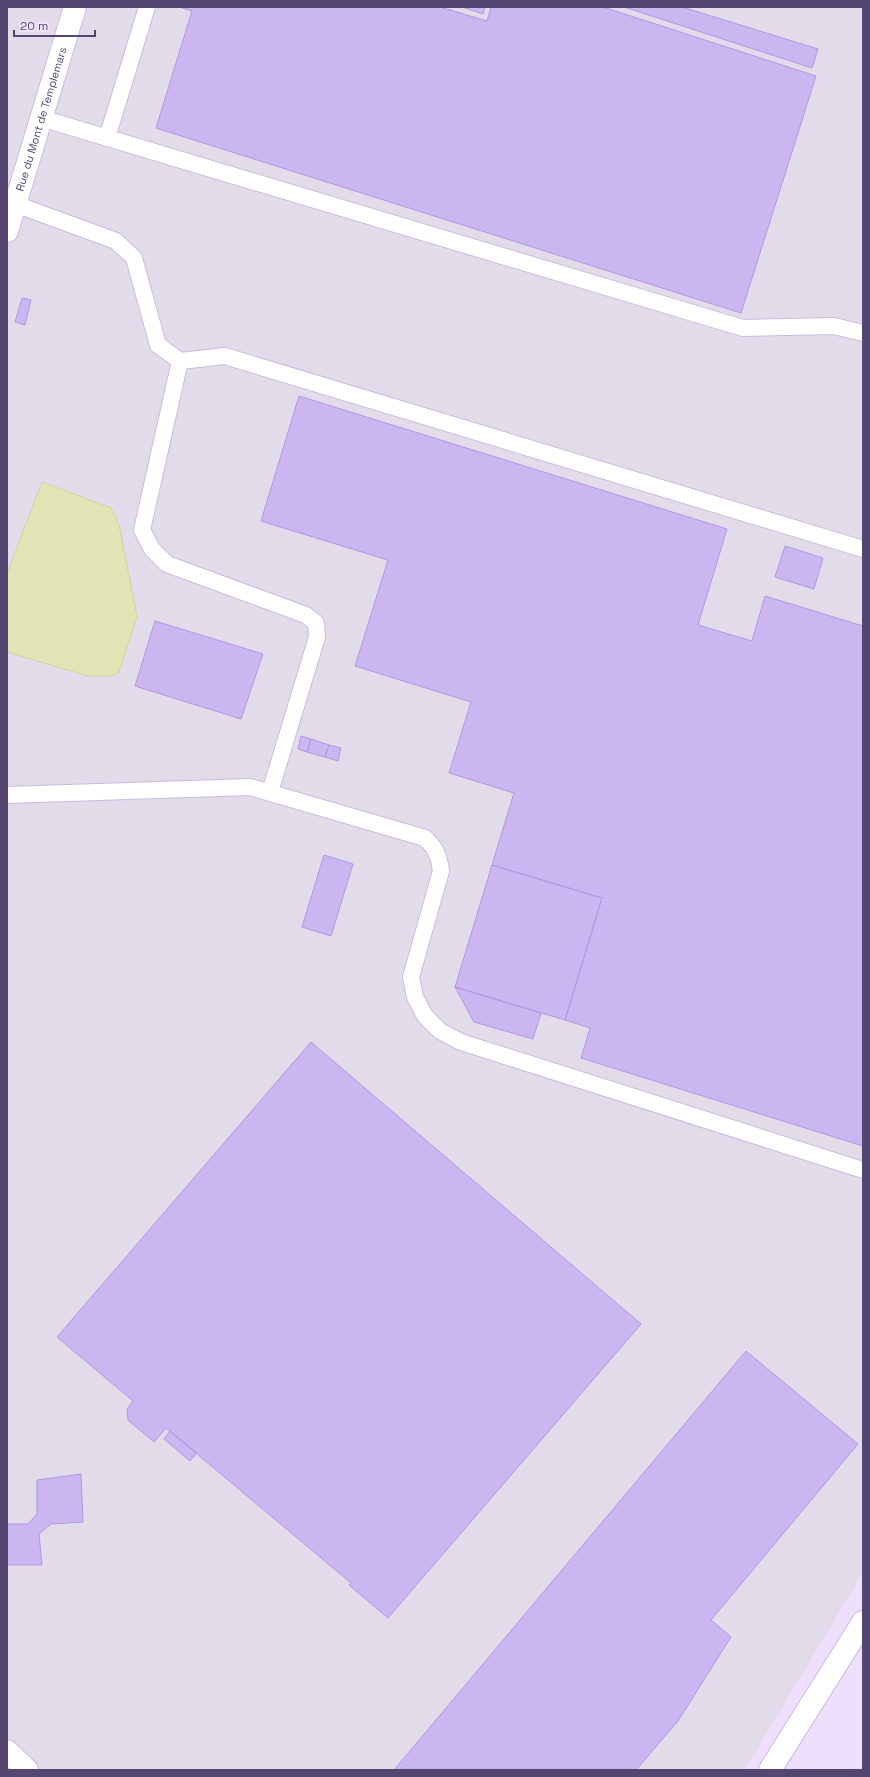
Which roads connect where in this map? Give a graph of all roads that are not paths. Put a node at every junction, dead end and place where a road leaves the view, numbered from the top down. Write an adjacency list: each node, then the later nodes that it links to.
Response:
1 (75, 7): 3 (street, Rue du Mont de Templemars)
2 (147, 7): 4 (lane)
3 (41, 118): 4 (lane); 5 (street, Rue du Mont de Templemars)
4 (107, 138): 7 (lane)
5 (15, 204): 6 (street, Rue du Mont de Templemars); 8 (lane)
6 (7, 231)
7 (863, 333)
8 (180, 360): 9 (lane); 10 (lane)
9 (863, 550)
10 (270, 792): 11 (lane); 12 (lane)
11 (7, 795)
12 (863, 1170)
13 (863, 1622): 16 (street)
14 (7, 1751): 15 (street)
15 (27, 1770)
16 (770, 1770)

